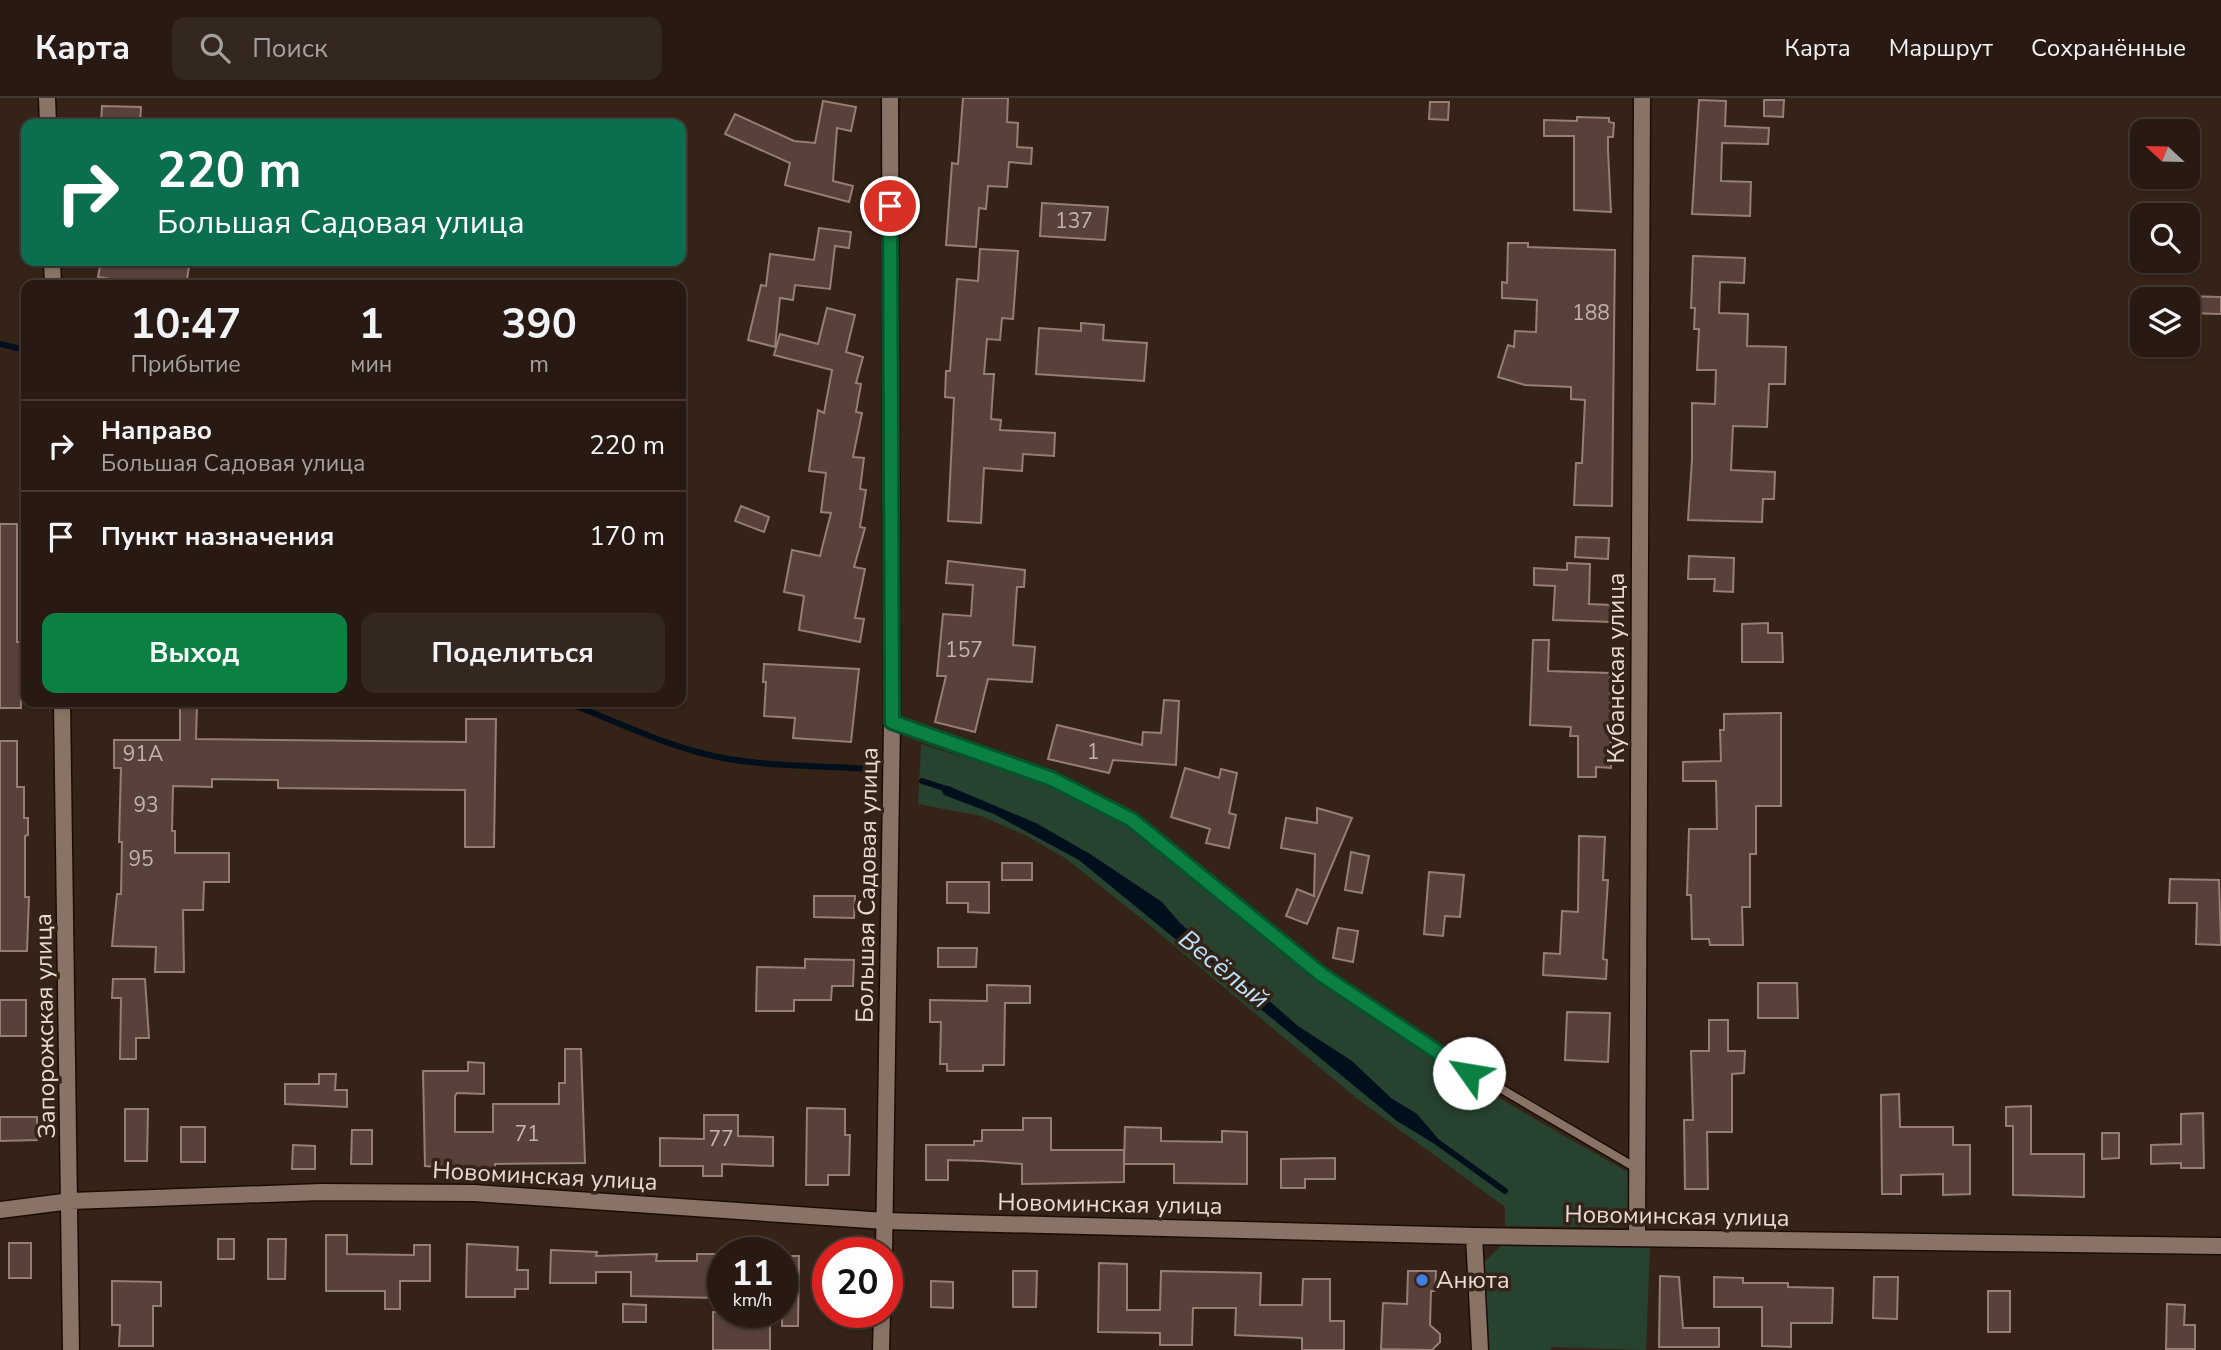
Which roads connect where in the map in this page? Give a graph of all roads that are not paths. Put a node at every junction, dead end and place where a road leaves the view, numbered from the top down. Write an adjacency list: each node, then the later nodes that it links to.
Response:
1 (47, 98): 4 (street)
2 (890, 98): 6 (street, Большая Садовая улица)
3 (1642, 98): 7 (street, Кубанская улица)
4 (48, 119)
5 (61, 707): 8 (street, Запорожская улица)
6 (892, 722): 7 (lane); 10 (street, Большая Садовая улица)
7 (1636, 1168): 13 (street, Кубанская улица)
8 (71, 1201): 9 (street, Новоминская улица); 10 (street, Новоминская улица); 16 (street, Запорожская улица)
9 (0, 1210)
10 (885, 1221): 11 (street, Новоминская улица); 12 (street, Большая Садовая улица)
11 (1474, 1236): 13 (street, Новоминская улица); 18 (street)
12 (884, 1237)
13 (1637, 1238): 14 (street, Новоминская улица)
14 (2221, 1246)
15 (882, 1328): 17 (street)
16 (71, 1350)
17 (881, 1350)
18 (1480, 1350)

